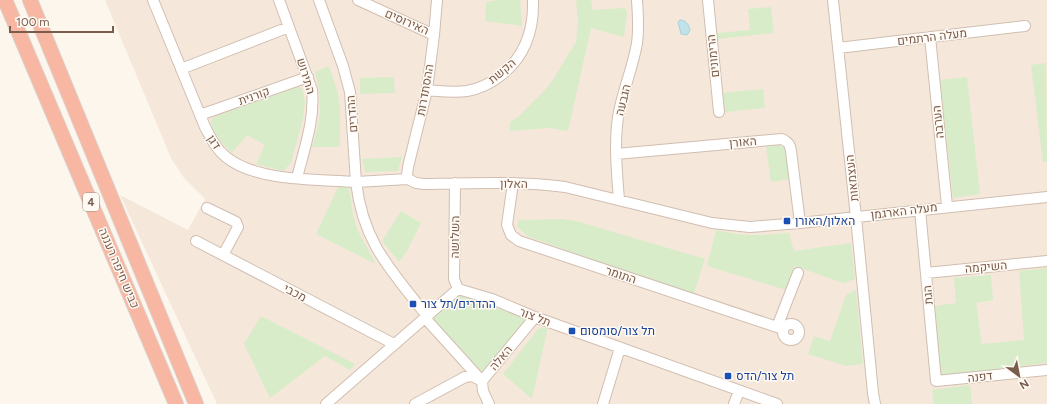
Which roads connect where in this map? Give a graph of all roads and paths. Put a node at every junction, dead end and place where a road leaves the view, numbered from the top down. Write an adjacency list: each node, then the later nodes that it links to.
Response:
1 (5, 0): 49 (highway, כביש חיפה רעננה / 4)
2 (30, 0): 50 (highway, כביש חיפה רעננה / 4)
3 (153, 0): 17 (street, דגן)
4 (279, 0): 13 (street, התירוש)
5 (319, 0): 25 (street, ההדרים)
6 (358, 0): 14 (street, האירוסים)
7 (437, 0): 14 (street, ההסתדרות)
8 (533, 0): 19 (street, הקשת)
9 (637, 0): 22 (street, הגבעה)
10 (708, 0): 20 (street, הרימונים)
11 (833, 0): 16 (street, העצמאות)
12 (1025, 26): 15 (street, מעלה הרתמים)
13 (289, 27): 17 (street); 18 (street, התירוש)
14 (434, 35): 19 (street, ההסתדרות)
15 (930, 37): 16 (street, מעלה הרתמים); 30 (street, הערבה)
16 (838, 48): 33 (street, העצמאות)
17 (181, 69): 21 (street, דגן)
18 (308, 77): 21 (street, קורנית); 23 (street, התירוש)
19 (427, 90): 24 (street, ההסתדרות)
20 (718, 112)
21 (200, 115): 23 (street, דגן)
22 (616, 154): 29 (street, הגבעה); 34 (street, האורן)
23 (296, 178): 25 (street, דגן)
24 (408, 179): 25 (street); 26 (street, האלון)
25 (356, 182): 41 (street, ההדרים)
26 (455, 183): 27 (street, האלון); 40 (street, השלושה)
27 (513, 183): 29 (street, האלון); 38 (street, התומר)
28 (1047, 196): 30 (street, מעלה הארגמן)
29 (619, 200): 34 (street, מעלה הארגמן)
30 (947, 206): 32 (street, מעלה הארגמן)
31 (208, 208): 36 (street)
32 (920, 210): 33 (street, מעלה הארגמן); 39 (street, הגת)
33 (856, 217): 34 (street, מעלה הארגמן); 57 (street, העצמאות)
34 (800, 223)
35 (196, 241): 36 (street, מכבי)
36 (223, 255): 43 (street, מכבי)
37 (1047, 261): 39 (street, השיקמה)
38 (798, 273)
39 (926, 273): 47 (street, הגת)
40 (458, 289): 41 (street); 42 (street, תל צור)
41 (426, 317): 43 (street); 46 (street, ההדרים)
42 (536, 317): 44 (street, תל צור); 46 (street, האלה)
43 (394, 344): 51 (street)
44 (620, 348): 48 (street, תל צור); 54 (street)
45 (1047, 370): 47 (street, דפנה)
46 (482, 381): 52 (street); 53 (street, האלה)
47 (936, 381)
48 (739, 391): 55 (street); 56 (street, תל צור)
49 (176, 404)
50 (196, 404)
51 (326, 404)
52 (415, 404)
53 (489, 404)
54 (604, 404)
55 (734, 404)
56 (777, 404)
57 (875, 404)

